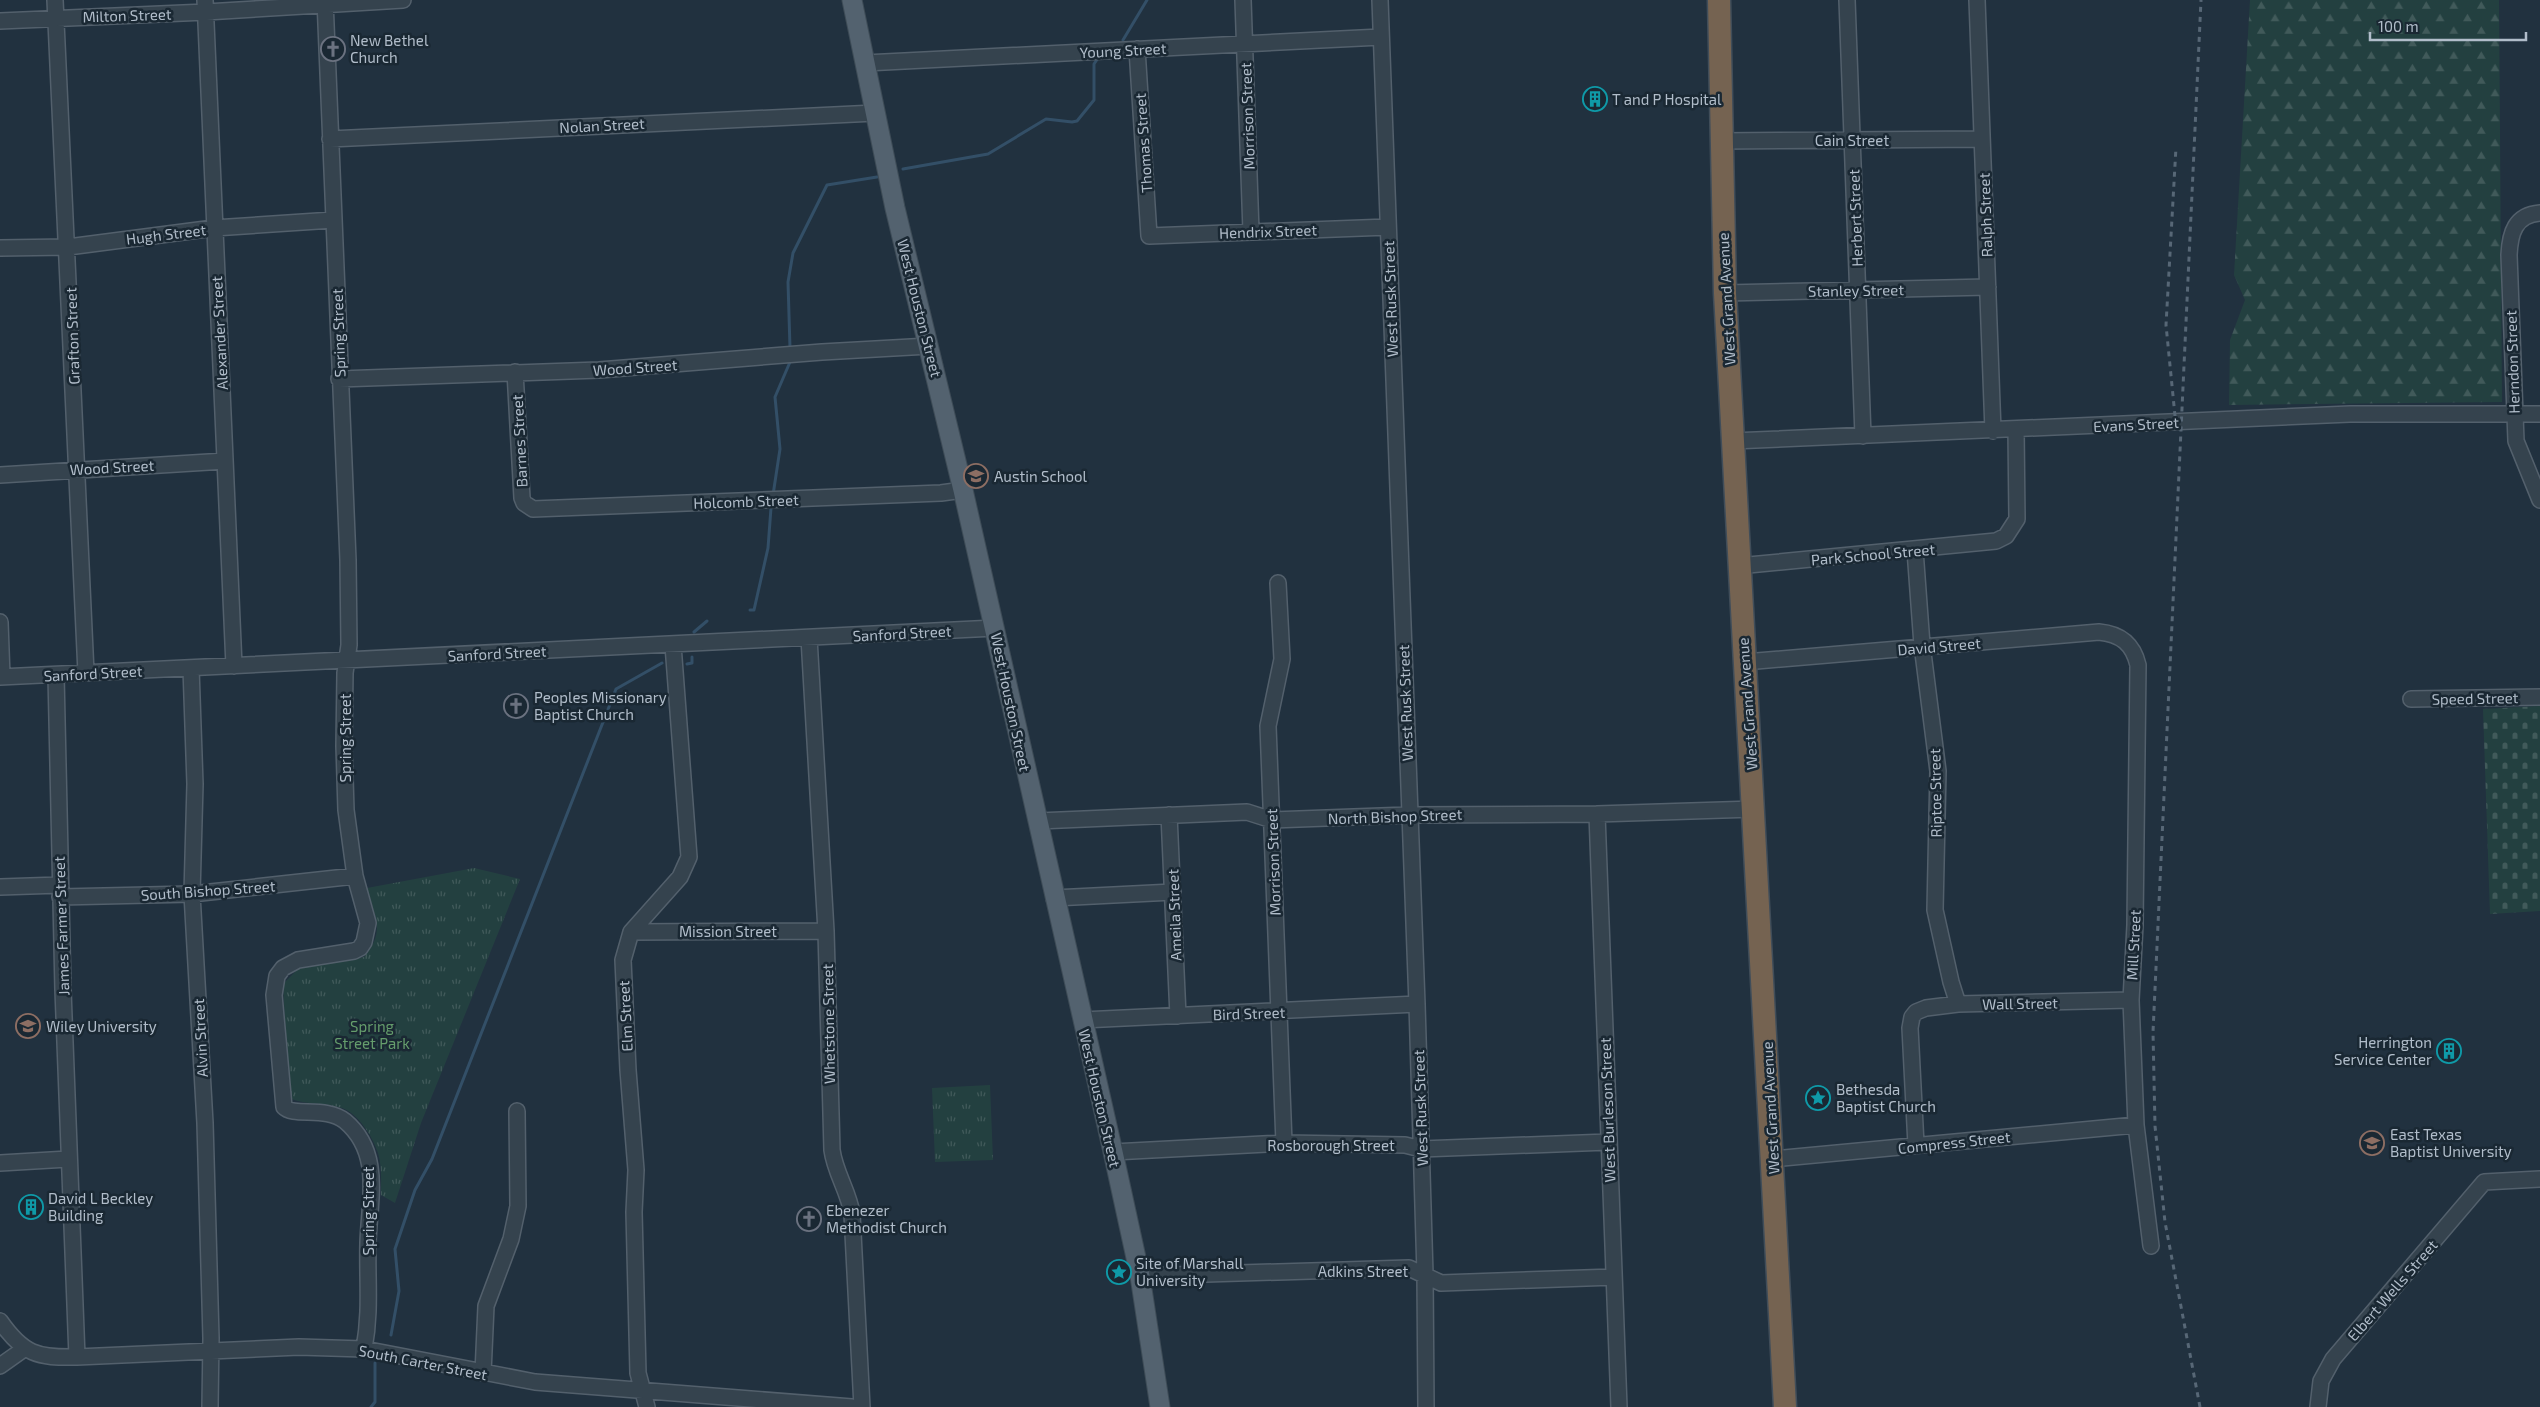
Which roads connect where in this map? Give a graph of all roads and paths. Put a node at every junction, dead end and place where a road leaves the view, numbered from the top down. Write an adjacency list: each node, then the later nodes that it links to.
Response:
1 (55, 0): 11 (street, Grafton Street)
2 (403, 0): 9 (street, Milton Street)
3 (852, 0): 16 (main road, West Houston Street)
4 (1243, 0): 14 (street, Morrison Street)
5 (1380, 0): 13 (street, West Rusk Street)
6 (1720, 0): 21 (highway, West Grand Avenue)
7 (1847, 0): 20 (street, Herbert Street)
8 (1978, 0): 18 (street, Ralph Street)
9 (325, 2): 10 (street, Milton Street); 19 (street, Spring Street)
10 (205, 6): 11 (street, Milton Street); 25 (street, Alexander Street)
11 (56, 18): 12 (street, Milton Street); 28 (street, Grafton Street)
12 (0, 21)
13 (1382, 37): 14 (street, Young Street); 24 (street, West Rusk Street)
14 (1244, 44): 15 (street, Young Street); 26 (street, Morrison Street)
15 (1137, 49): 16 (street, Young Street); 27 (street, Thomas Street)
16 (865, 63): 17 (main road, West Houston Street)
17 (875, 113): 19 (street, Nolan Street); 33 (main road, West Houston Street)
18 (1982, 139): 20 (street, Cain Street); 30 (street, Ralph Street)
19 (330, 140): 23 (street, Spring Street)
20 (1852, 140): 21 (street, Cain Street); 31 (street, Herbert Street)
21 (1721, 142): 32 (highway, West Grand Avenue)
22 (2540, 213): 37 (street, Herndon Street)
23 (333, 220): 25 (street, Hugh Street); 35 (street, Spring Street)
24 (1388, 227): 26 (street, Hendrix Street); 69 (street, West Rusk Street)
25 (214, 228): 28 (street, Hugh Street); 42 (street, Alexander Street)
26 (1251, 232): 27 (street, Hendrix Street)
27 (1149, 236)
28 (68, 247): 29 (street, Hugh Street); 43 (street, Grafton Street)
29 (0, 248)
30 (1988, 288): 31 (street, Stanley Street); 39 (street, Ralph Street)
31 (1858, 291): 32 (street, Stanley Street); 40 (street, Herbert Street)
32 (1725, 292): 41 (highway, West Grand Avenue)
33 (930, 346): 34 (street, Wood Street); 45 (main road, West Houston Street)
34 (515, 372): 35 (street, Wood Street); 47 (street, Barnes Street)
35 (339, 379): 57 (street, Spring Street)
36 (2540, 414): 37 (street, Evans Street)
37 (2514, 415): 38 (street, Evans Street); 46 (street, Herndon Street)
38 (2016, 429): 39 (street, Evans Street); 48 (street, Park School Street)
39 (1992, 430): 40 (street, Evans Street)
40 (1862, 436): 41 (street, Evans Street)
41 (1732, 441): 49 (highway, West Grand Avenue)
42 (225, 461): 43 (street, Wood Street); 59 (street, Alexander Street)
43 (77, 469): 44 (street, Wood Street); 61 (street, Grafton Street)
44 (0, 475)
45 (963, 490): 47 (street, Holcomb Street); 52 (main road, West Houston Street)
46 (2540, 500)
47 (529, 507)
48 (1915, 550): 49 (street, Park School Street); 56 (street, Riptoe Street)
49 (1738, 566): 58 (highway, West Grand Avenue)
50 (1278, 582): 70 (street, Morrison Street)
51 (0, 622): 63 (street)
52 (995, 628): 53 (street, Sanford Street); 71 (main road, West Houston Street)
53 (809, 638): 54 (street, Sanford Street); 79 (street, Whetstone Street)
54 (673, 645): 57 (street, Sanford Street); 78 (street, Elm Street)
55 (2130, 645): 56 (street, David Street); 80 (street, Mill Street)
56 (1922, 647): 58 (street, David Street); 82 (street, Riptoe Street)
57 (347, 660): 59 (street, Sanford Street); 72 (street, Spring Street)
58 (1745, 662): 66 (highway, West Grand Avenue)
59 (234, 666): 60 (street, Sanford Street)
60 (191, 668): 61 (street, Sanford Street); 76 (street, Alvin Street)
61 (86, 673): 62 (street, Sanford Street)
62 (56, 675): 63 (street, Sanford Street); 74 (street, James Farmer Street)
63 (1, 677)
64 (2540, 697): 65 (street, Speed Street)
65 (2411, 699)
66 (1754, 810): 67 (street, North Bishop Street); 94 (highway, West Grand Avenue)
67 (1597, 814): 69 (street, North Bishop Street); 88 (street, West Burleson Street)
68 (1169, 815): 70 (street, North Bishop Street); 71 (street, North Bishop Street); 75 (street, Ameila Street)
69 (1408, 815): 70 (street, North Bishop Street); 81 (street, West Rusk Street)
70 (1272, 820): 83 (street, Morrison Street)
71 (1038, 821): 77 (main road, West Houston Street)
72 (355, 876): 76 (street, South Bishop Street); 103 (street, Spring Street)
73 (0, 887): 74 (street, South Bishop Street)
74 (60, 891): 76 (street, South Bishop Street); 93 (street, James Farmer Street)
75 (1173, 892): 77 (street); 84 (street, Ameila Street)
76 (192, 894): 104 (street, Alvin Street)
77 (1054, 898): 85 (main road, West Houston Street)
78 (631, 932): 79 (street, Mission Street); 108 (street, Elm Street)
79 (826, 932): 112 (street, Whetstone Street)
80 (2130, 1000): 82 (street, Wall Street); 87 (street, Mill Street)
81 (1417, 1004): 83 (street, Bird Street); 91 (street, West Rusk Street)
82 (1958, 1004): 90 (street, Wall Street)
83 (1279, 1012): 84 (street, Bird Street); 89 (street, Morrison Street)
84 (1178, 1016): 85 (street, Bird Street)
85 (1082, 1020): 92 (main road, West Houston Street)
86 (517, 1111): 107 (street)
87 (2136, 1125): 90 (street, Compress Street); 97 (street, Mill Street)
88 (1608, 1142): 91 (street, Rosborough Street); 100 (street, West Burleson Street)
89 (1284, 1144): 91 (street, Rosborough Street); 92 (street, Rosborough Street)
90 (1916, 1145): 94 (street, Compress Street)
91 (1421, 1149): 98 (street, West Rusk Street)
92 (1114, 1152): 99 (main road, West Houston Street)
93 (68, 1159): 95 (street); 105 (street, James Farmer Street)
94 (1772, 1159): 116 (highway, West Grand Avenue)
95 (0, 1163)
96 (2540, 1179): 117 (street, Elbert Wells Street)
97 (2151, 1246)
98 (1425, 1274): 99 (street, Adkins Street); 100 (street, Adkins Street); 114 (street, West Rusk Street)
99 (1140, 1276): 113 (main road, West Houston Street)
100 (1614, 1277): 115 (street, West Burleson Street)
101 (0, 1321): 102 (street)
102 (24, 1349): 105 (street, South Carter Street); 106 (street)
103 (364, 1349): 104 (street, South Carter Street); 107 (street, South Carter Street)
104 (210, 1350): 105 (street, South Carter Street); 109 (street, Alvin Street)
105 (77, 1357)
106 (0, 1366)
107 (483, 1373): 108 (street, South Carter Street)
108 (643, 1392): 110 (street, Elm Street); 111 (street, South Carter Street)
109 (210, 1407)
110 (647, 1407)
111 (852, 1407)
112 (862, 1407)
113 (1160, 1407)
114 (1426, 1407)
115 (1619, 1407)
116 (1785, 1407)
117 (2318, 1407)

